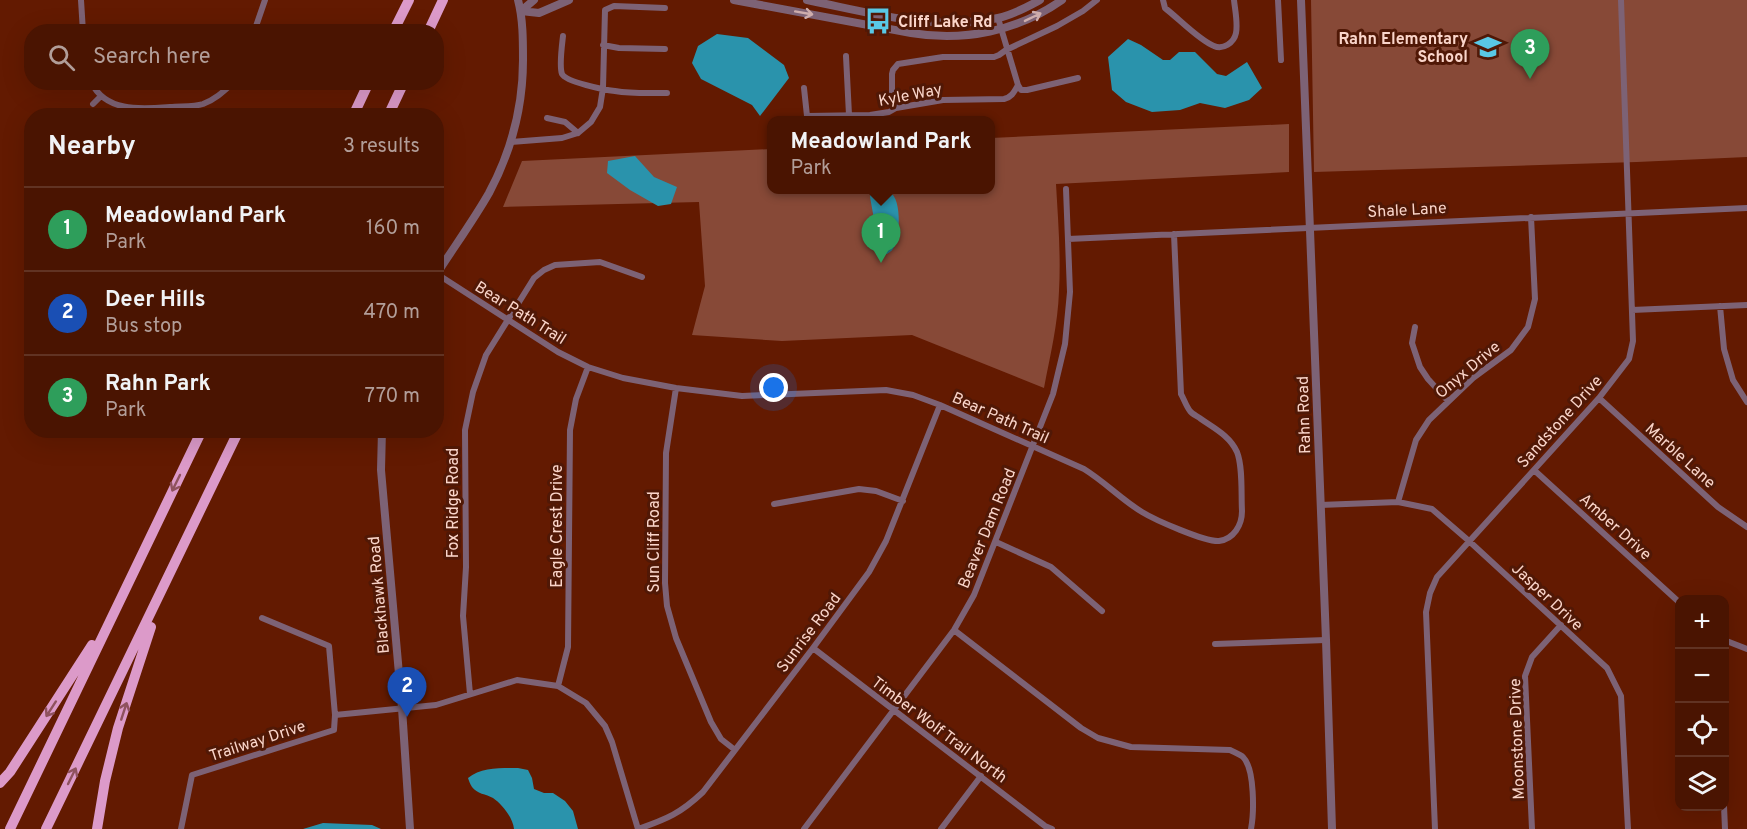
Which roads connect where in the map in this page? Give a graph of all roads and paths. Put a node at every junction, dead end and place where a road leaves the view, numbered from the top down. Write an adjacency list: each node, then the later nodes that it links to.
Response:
1 (81, 0): 21 (street)
2 (265, 0): 22 (street)
3 (408, 0): 23 (highway)
4 (443, 0): 24 (highway)
5 (518, 0): 19 (street)
6 (534, 0): 19 (street)
7 (569, 0): 19 (street)
8 (734, 0): 25 (street, one-way to 25)
9 (807, 0): 20 (street)
10 (1040, 0): 20 (street)
11 (1062, 0): 25 (street, one-way to 11)
12 (1097, 0): 29 (street)
13 (1163, 0): 14 (street)
14 (1234, 0)
15 (1278, 0): 31 (street)
16 (1301, 0): 56 (street, Rahn Road)
17 (1621, 0): 54 (street, Sandstone Drive)
18 (665, 8): 27 (street)
19 (521, 11): 51 (street)
20 (998, 18): 25 (street)
21 (82, 24)
22 (257, 24)
23 (397, 24)
24 (432, 24)
25 (1001, 30): 29 (street)
26 (562, 36): 34 (street)
27 (603, 45): 28 (street); 34 (street)
28 (665, 50)
29 (1006, 50): 33 (street); 47 (street)
30 (846, 56): 48 (street)
31 (1281, 60)
32 (1078, 78): 33 (street)
33 (1018, 85): 47 (street, Kyle Way)
34 (603, 88): 40 (street); 50 (street)
35 (804, 88): 48 (street, Kyle Way)
36 (97, 90): 41 (street)
37 (226, 90): 44 (street)
38 (365, 90): 45 (highway)
39 (400, 90): 46 (highway)
40 (667, 93)
41 (101, 96): 42 (street); 43 (street)
42 (93, 104)
43 (128, 108)
44 (153, 108)
45 (357, 108)
46 (392, 108)
47 (896, 108): 48 (street, Kyle Way)
48 (849, 115)
49 (547, 118): 50 (street)
50 (578, 133): 51 (street)
51 (511, 142): 59 (street)
52 (1066, 189): 58 (street, Beaver Dam Road)
53 (1747, 208): 54 (street, Shale Lane)
54 (1629, 213): 55 (street, Shale Lane); 64 (street, Sandstone Drive)
55 (1531, 217): 56 (street, Shale Lane); 70 (street, Onyx Drive)
56 (1309, 227): 57 (street, Shale Lane); 81 (street, Rahn Road)
57 (1174, 234): 58 (street, Shale Lane); 76 (street, Bear Path Trail)
58 (1068, 239): 76 (street, Beaver Dam Road)
59 (444, 263)
60 (642, 277): 65 (street, Fox Ridge Road)
61 (444, 279): 65 (street, Bear Path Trail)
62 (1747, 305): 63 (street)
63 (1720, 306): 64 (street); 71 (street)
64 (1632, 310): 69 (street, Sandstone Drive)
65 (507, 320): 67 (street, Bear Path Trail); 98 (street, Fox Ridge Road)
66 (1415, 327): 70 (street)
67 (588, 367): 68 (street, Bear Path Trail); 97 (street, Eagle Crest Drive)
68 (676, 388): 72 (street, Bear Path Trail); 102 (street, Sun Cliff Road)
69 (1599, 398): 77 (street, Sandstone Drive); 82 (street, Marble Lane)
70 (1448, 401): 79 (street, Onyx Drive)
71 (1747, 402)
72 (940, 405): 76 (street, Bear Path Trail); 78 (street, Sunrise Road)
73 (198, 438): 87 (highway, one-way to 87)
74 (234, 438): 85 (highway)
75 (382, 438): 99 (street, Blackhawk Road)
76 (1033, 446): 84 (street, Beaver Dam Road)
77 (1534, 470): 83 (street, Sandstone Drive); 86 (street, Amber Drive)
78 (903, 501): 80 (street); 95 (street, Sunrise Road)
79 (1398, 502): 81 (street, Jasper Drive); 83 (street, Jasper Drive)
80 (774, 504)
81 (1320, 505): 92 (street, Rahn Road)
82 (1747, 527)
83 (1469, 541): 90 (street, Jasper Drive); 117 (street, Sandstone Drive)
84 (996, 542): 88 (street); 91 (street, Beaver Dam Road)
85 (164, 587): 107 (highway, one-way to 85); 108 (highway, one-way to 85)
86 (1675, 598)
87 (117, 607): 104 (highway, one-way to 104); 106 (highway)
88 (1102, 611)
89 (262, 618): 101 (street)
90 (1561, 625): 118 (street, Moonstone Drive); 119 (street, Jasper Drive)
91 (954, 630): 100 (street, Beaver Dam Road); 115 (street)
92 (1326, 640): 94 (street); 116 (street, Rahn Road)
93 (1729, 642): 96 (street)
94 (1215, 644)
95 (813, 648): 100 (street, Timber Wolf Trail North); 102 (street, Sunrise Road)
96 (1747, 649)
97 (558, 686): 98 (street); 111 (street)
98 (470, 694): 99 (street)
99 (402, 708): 101 (street); 110 (street, Blackhawk Road)
100 (894, 710): 103 (street, Timber Wolf Trail North); 112 (street, Beaver Dam Road)
101 (335, 715): 109 (street, Trailway Drive)
102 (735, 750): 111 (street, Sunrise Road)
103 (981, 776): 113 (street); 114 (street, Timber Wolf Trail North)
104 (0, 783)
105 (1724, 811): 120 (street)
106 (10, 829)
107 (46, 829)
108 (97, 829)
109 (180, 829)
110 (410, 829)
111 (638, 829)
112 (804, 829)
113 (941, 829)
114 (1052, 829)
115 (1251, 829)
116 (1332, 829)
117 (1435, 829)
118 (1532, 829)
119 (1628, 829)
120 (1725, 829)

